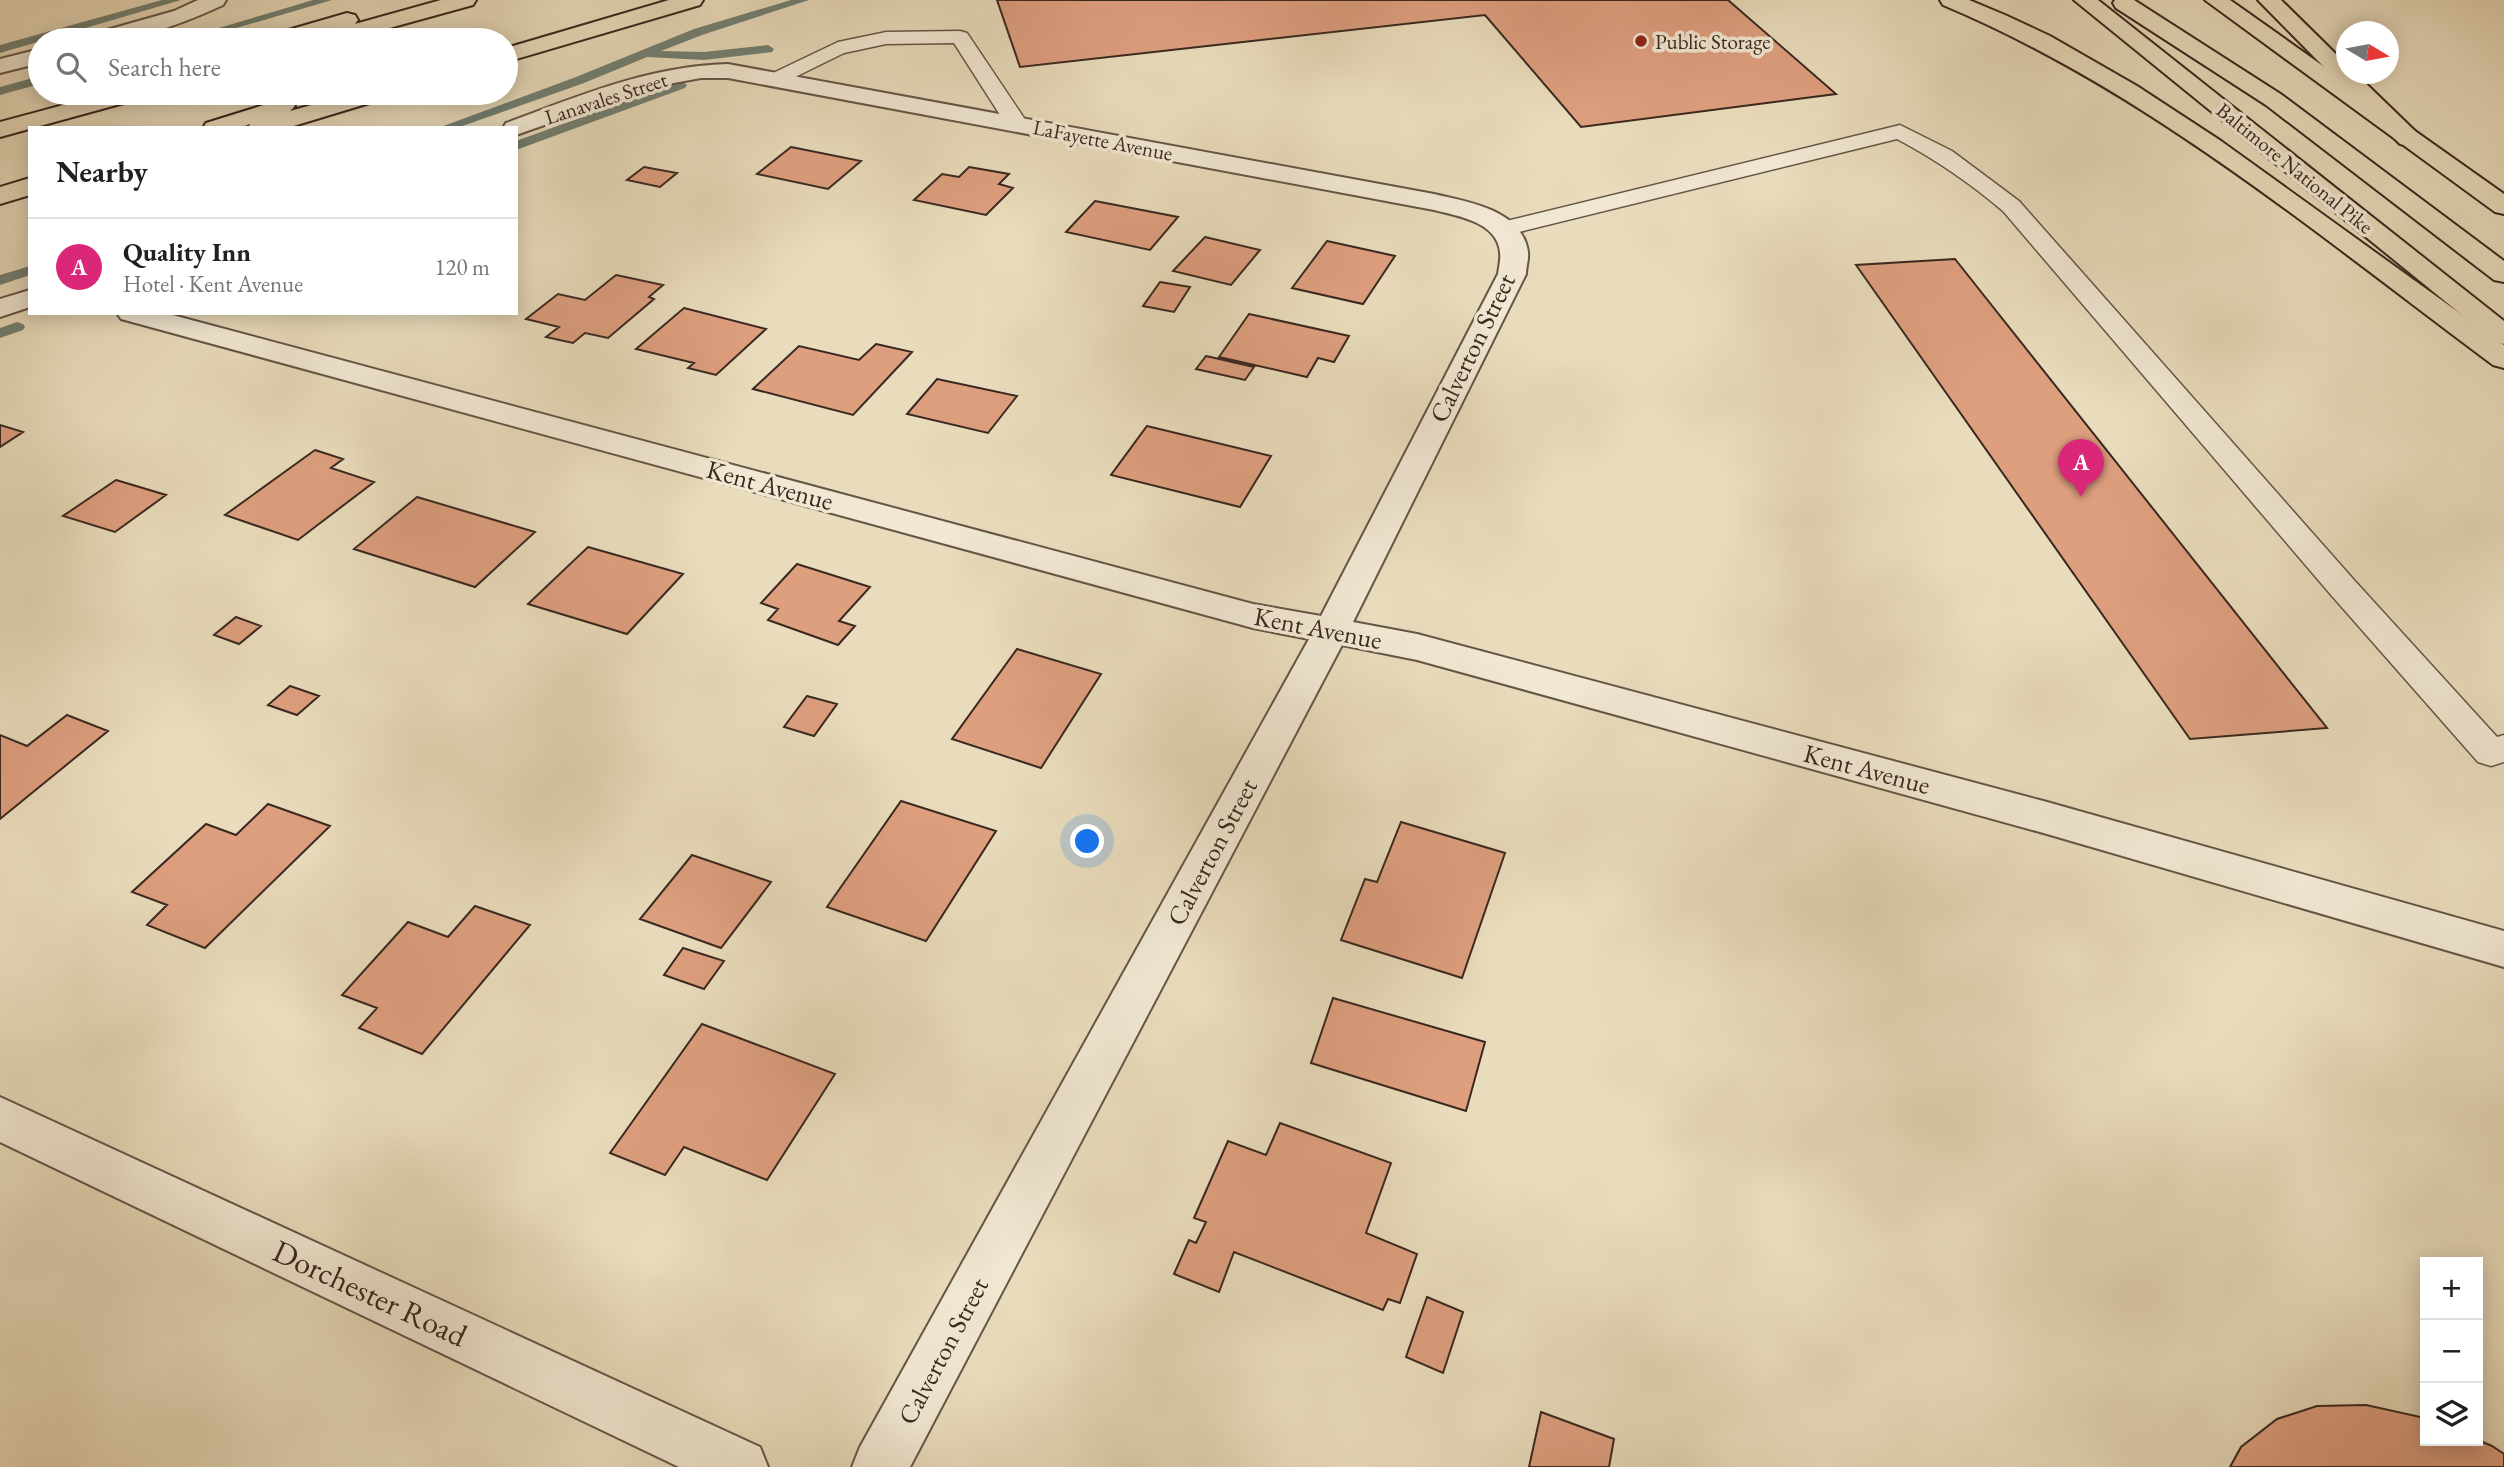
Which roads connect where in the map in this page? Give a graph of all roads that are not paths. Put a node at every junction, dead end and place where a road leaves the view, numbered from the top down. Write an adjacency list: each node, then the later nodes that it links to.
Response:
1 (215, 0): 11 (street)
2 (413, 0): 12 (main road)
3 (465, 0): 13 (main road)
4 (617, 0): 14 (main road)
5 (692, 0): 15 (main road)
6 (1951, 0): 42 (main road)
7 (2085, 0): 41 (main road, Baltimore National Pike)
8 (2118, 0): 37 (main road)
9 (2216, 0): 30 (main road)
10 (2269, 0): 30 (main road)
11 (140, 28)
12 (319, 28)
13 (365, 28)
14 (518, 31)
15 (518, 51)
16 (28, 58): 17 (street)
17 (0, 66)
18 (698, 70): 19 (street, LaFayette Avenue); 28 (street, Lanavales Street)
19 (778, 78): 25 (street, LaFayette Avenue); 25 (lane)
20 (64, 105): 24 (main road)
21 (91, 105): 29 (main road)
22 (287, 105): 26 (main road)
23 (338, 105): 27 (main road)
24 (0, 124)
25 (1017, 124): 36 (street, LaFayette Avenue)
26 (221, 126)
27 (267, 126)
28 (518, 127)
29 (0, 130)
30 (2409, 139): 35 (main road)
31 (28, 187): 32 (main road)
32 (0, 196)
33 (28, 197): 34 (main road)
34 (0, 205)
35 (2504, 206)
36 (1503, 229): 43 (street, Calverton Street); 44 (lane)
37 (2504, 274)
38 (28, 299): 39 (street)
39 (0, 308)
40 (138, 315): 43 (street, Kent Avenue)
41 (2504, 335)
42 (2504, 359)
43 (1331, 631): 45 (street, Kent Avenue); 48 (street, Calverton Street)
44 (2500, 755)
45 (2504, 949)
46 (0, 1119): 47 (street, Dorchester Road)
47 (740, 1467)
48 (880, 1467)

